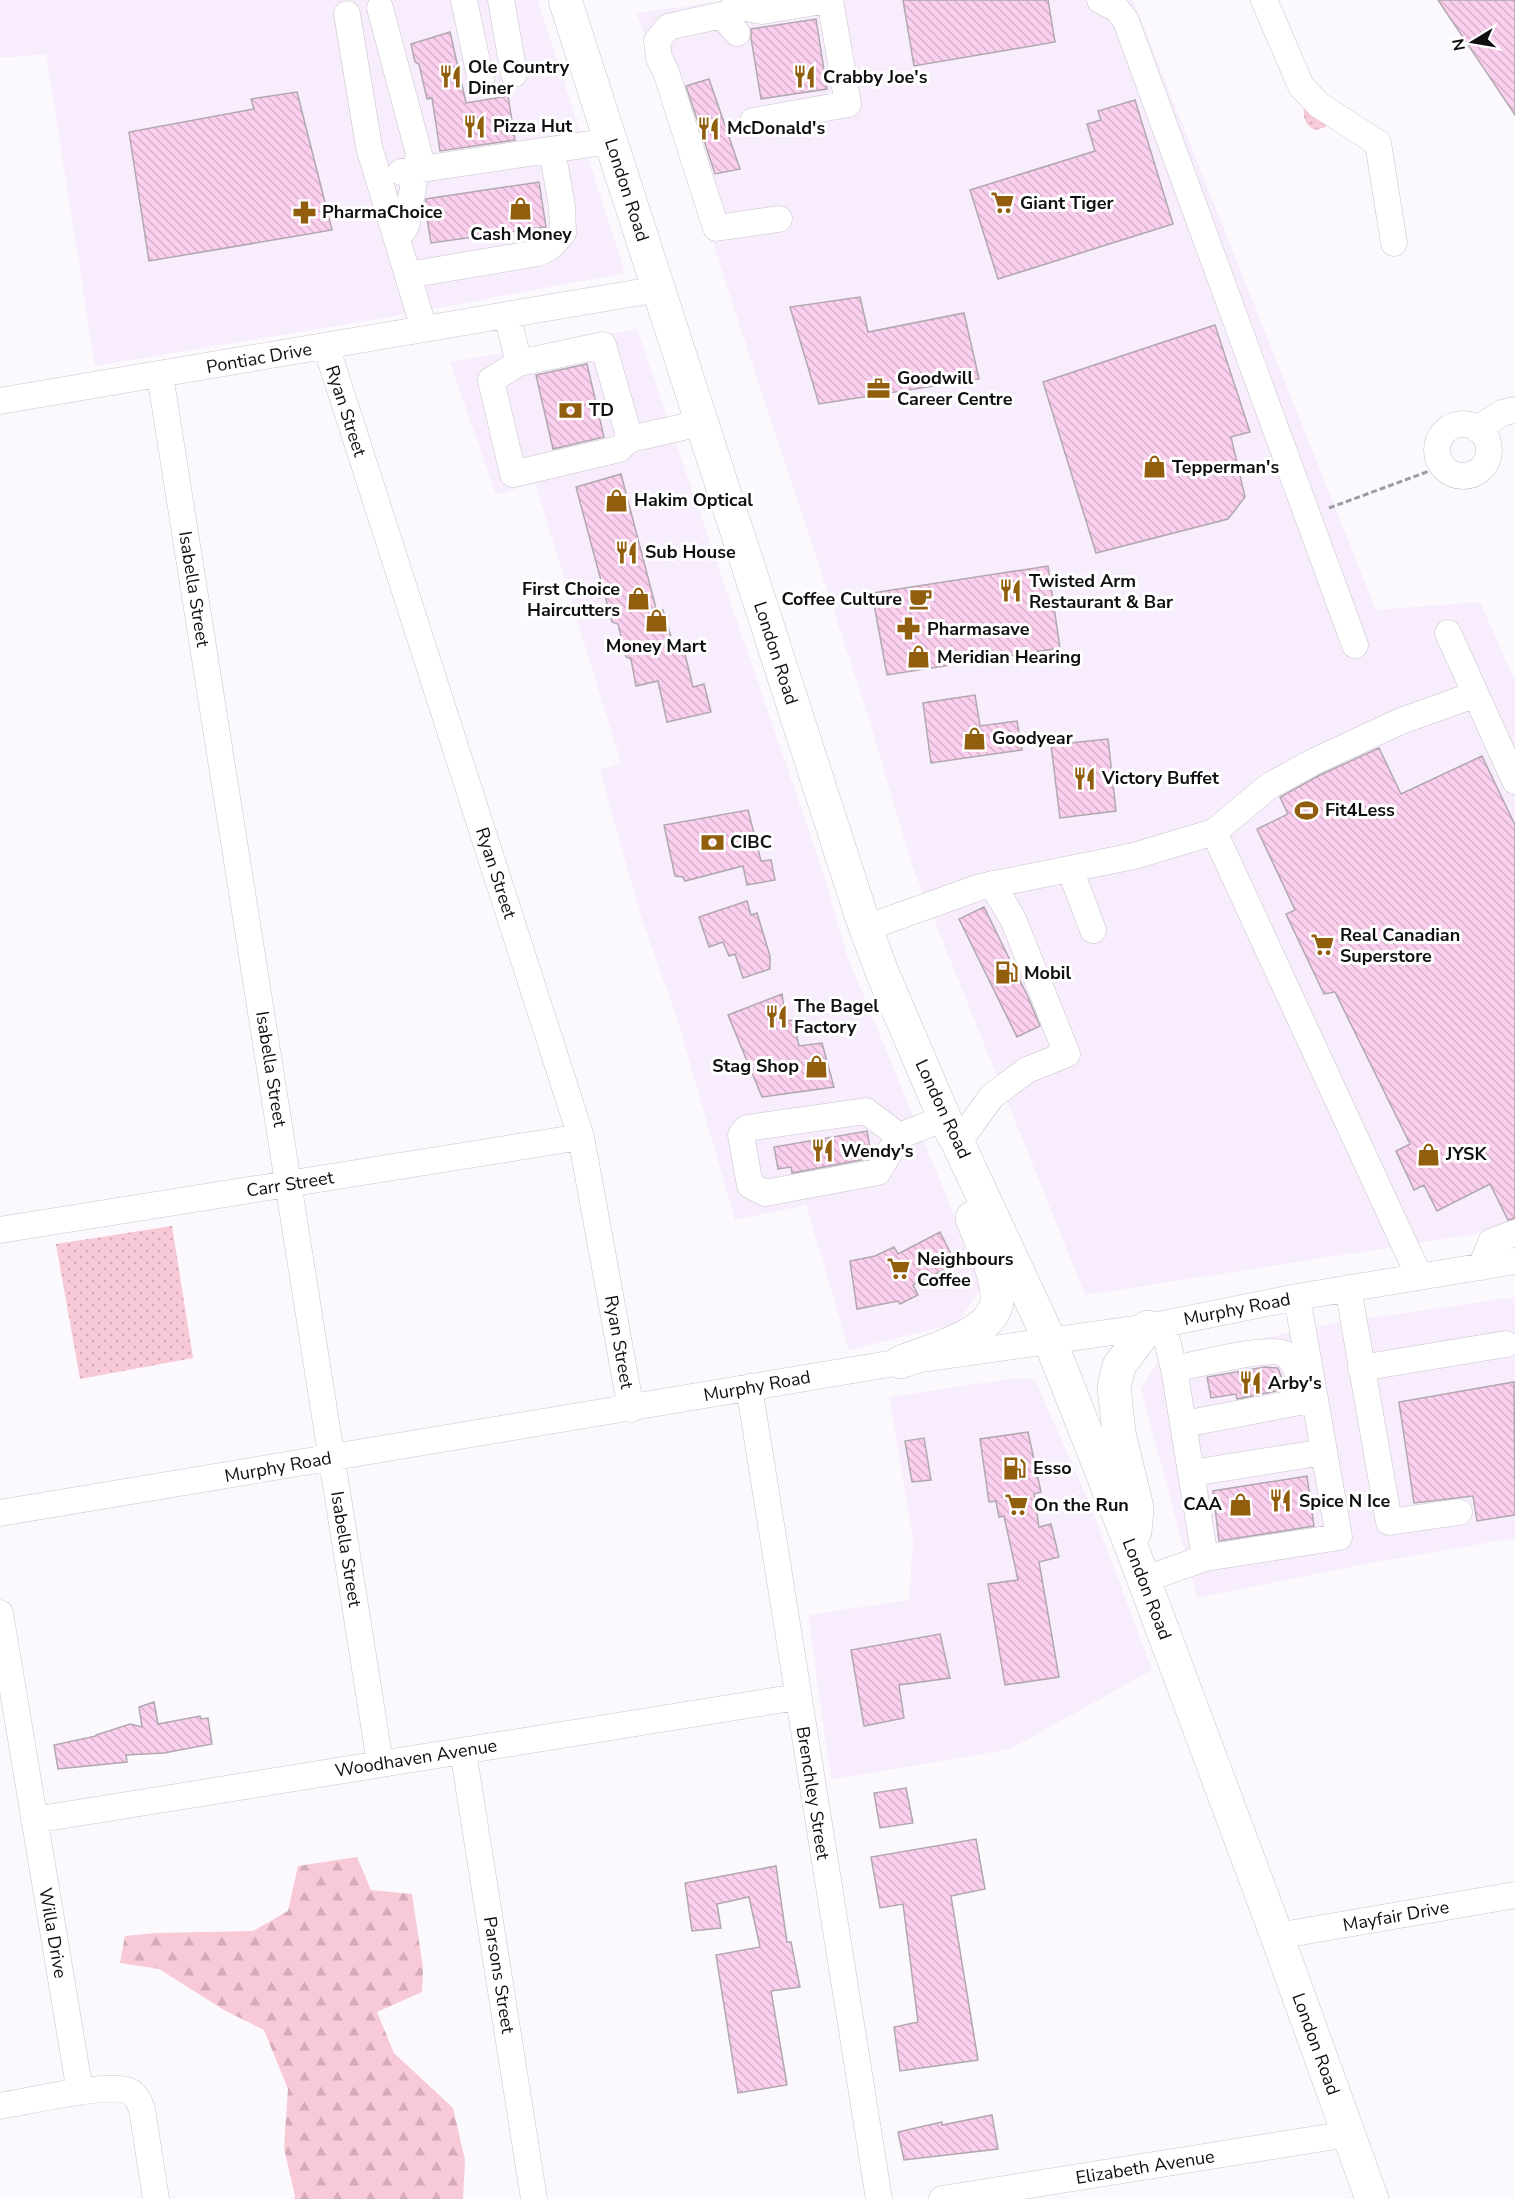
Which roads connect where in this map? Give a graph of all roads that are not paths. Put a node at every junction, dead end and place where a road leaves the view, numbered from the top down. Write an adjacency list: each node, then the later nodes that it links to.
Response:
1 (464, 0): 12 (street)
2 (501, 0): 11 (street)
3 (565, 0): 14 (main road, London Road)
4 (735, 0): 5 (street)
5 (829, 0): 13 (street)
6 (1100, 0): 34 (street)
7 (1264, 0): 20 (street)
8 (380, 8): 16 (street)
9 (347, 14): 17 (street)
10 (737, 33): 18 (street)
11 (514, 74)
12 (481, 81)
13 (753, 121)
14 (611, 141): 15 (street); 22 (main road, London Road)
15 (552, 150): 16 (street); 21 (street)
16 (417, 170): 17 (street); 19 (street)
17 (377, 175): 19 (street)
18 (779, 219)
19 (397, 239): 21 (street)
20 (1394, 243)
21 (408, 275): 24 (street)
22 (659, 289): 23 (street, Pontiac Drive); 30 (main road, London Road)
23 (507, 315): 24 (street, Pontiac Drive); 26 (street)
24 (424, 329): 25 (street, Pontiac Drive)
25 (326, 346): 27 (street, Pontiac Drive); 44 (street, Ryan Street)
26 (519, 363): 32 (street); 32 (street)
27 (160, 375): 28 (street, Pontiac Drive); 45 (street, Isabella Street)
28 (0, 401)
29 (1515, 410): 31 (street)
30 (701, 423): 32 (street); 40 (main road, London Road)
31 (1477, 429): 31 (street)
32 (630, 439)
33 (1448, 633): 35 (street)
34 (1355, 645)
35 (1474, 695): 36 (street); 37 (street)
36 (1515, 781)
37 (1214, 832): 38 (street); 50 (street)
38 (1070, 869): 39 (street); 41 (street)
39 (993, 884): 40 (street); 42 (street)
40 (866, 928): 42 (main road, London Road)
41 (1093, 930)
42 (950, 1128): 43 (street); 54 (main road, London Road); 56 (main road)
43 (899, 1136): 43 (street)
44 (581, 1137): 45 (street, Carr Street); 61 (street, Ryan Street)
45 (289, 1184): 46 (street, Carr Street); 64 (street, Isabella Street)
46 (0, 1230)
47 (1515, 1233): 49 (street)
48 (1515, 1261): 49 (street, Murphy Road)
49 (1481, 1266): 50 (street, Murphy Road)
50 (1419, 1276): 51 (street, Murphy Road)
51 (1348, 1288): 52 (street, Murphy Road); 57 (street)
52 (1297, 1298): 53 (street, Murphy Road); 60 (street)
53 (1155, 1325): 54 (street, Murphy Road); 58 (street); 69 (main road)
54 (1050, 1341): 56 (street, Murphy Road); 69 (main road, London Road)
55 (1506, 1344): 57 (street)
56 (901, 1362): 59 (street, Murphy Road)
57 (1361, 1368): 66 (street)
58 (1174, 1369): 60 (street); 62 (street)
59 (749, 1388): 61 (street, Murphy Road); 71 (street, Brenchley Street)
60 (1309, 1400): 62 (street); 63 (street)
61 (631, 1409): 64 (street, Murphy Road)
62 (1184, 1424): 65 (street)
63 (1324, 1452): 65 (street); 68 (street)
64 (331, 1458): 67 (street, Murphy Road); 73 (street, Isabella Street)
65 (1192, 1473): 68 (street)
66 (1459, 1512)
67 (0, 1513)
68 (1205, 1558): 69 (street)
69 (1138, 1566): 76 (main road, London Road)
70 (0, 1613): 74 (street, Willa Drive)
71 (797, 1697): 72 (street, Woodhaven Avenue); 82 (street, Brenchley Street)
72 (463, 1751): 73 (street, Woodhaven Avenue); 81 (street, Parsons Street)
73 (380, 1763): 74 (street, Woodhaven Avenue)
74 (34, 1820): 77 (street, Willa Drive)
75 (1515, 1895): 76 (street, Mayfair Drive)
76 (1277, 1936): 79 (main road, London Road)
77 (80, 2092): 78 (street); 80 (street)
78 (0, 2106)
79 (1348, 2134): 83 (street, Elizabeth Avenue); 84 (main road, London Road)
80 (156, 2199)
81 (534, 2199)
82 (879, 2199)
83 (942, 2199)
84 (1372, 2199)

